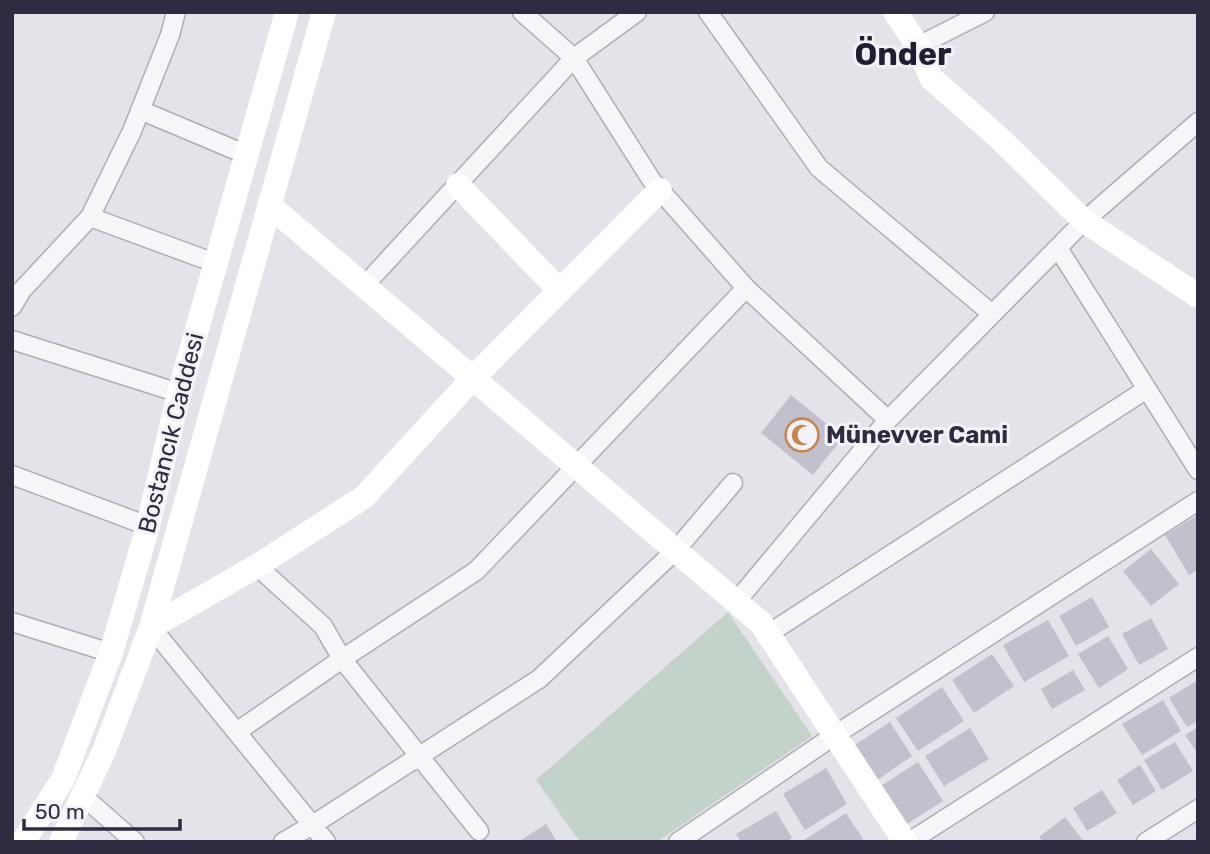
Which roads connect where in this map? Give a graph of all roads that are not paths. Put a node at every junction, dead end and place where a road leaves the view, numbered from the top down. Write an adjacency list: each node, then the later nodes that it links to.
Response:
1 (176, 12): 11 (street)
2 (288, 12): 13 (street, Bostancık Caddesi)
3 (324, 12): 16 (street, Bostancık Caddesi)
4 (522, 12): 10 (street)
5 (637, 12): 10 (street)
6 (708, 12): 26 (street)
7 (895, 12): 9 (street)
8 (985, 12): 9 (street)
9 (918, 47): 18 (street)
10 (574, 58): 14 (street); 15 (street)
11 (140, 110): 13 (street); 17 (street)
12 (1198, 122): 18 (street)
13 (247, 155): 20 (street, Bostancık Caddesi)
14 (458, 185): 21 (street); 24 (street)
15 (660, 190): 23 (street); 24 (street)
16 (269, 205): 21 (street); 42 (street, Bostancık Caddesi)
17 (90, 217): 20 (street); 25 (street)
18 (1084, 222): 19 (street); 22 (street)
19 (1058, 248): 26 (street); 29 (street)
20 (215, 263): 30 (street, Bostancık Caddesi)
21 (364, 286): 28 (street)
22 (1193, 286)
23 (746, 288): 31 (street); 32 (street)
24 (560, 291): 28 (street)
25 (12, 307)
26 (992, 314): 31 (street)
27 (12, 340): 30 (street)
28 (473, 379): 32 (street); 39 (street)
29 (1147, 389): 33 (street); 43 (street)
30 (180, 393): 37 (street, Bostancık Caddesi)
31 (888, 420): 40 (street)
32 (575, 465): 38 (street); 46 (street)
33 (1198, 470)
34 (12, 475): 37 (street)
35 (733, 483): 38 (street)
36 (1198, 501): 48 (street)
37 (148, 526): 44 (street, Bostancık Caddesi)
38 (676, 551): 40 (street); 49 (street)
39 (257, 566): 42 (street); 46 (street)
40 (736, 602): 43 (street)
41 (12, 622): 44 (street)
42 (151, 627): 47 (street); 50 (street, Bostancık Caddesi)
43 (768, 634): 48 (street)
44 (111, 653): 54 (street, Bostancık Caddesi)
45 (1198, 657): 60 (street)
46 (342, 659): 47 (street); 49 (street)
47 (238, 731): 52 (street)
48 (835, 735): 59 (street); 60 (street)
49 (420, 756): 52 (street); 53 (street)
50 (83, 796): 55 (street, Bostancık Caddesi); 56 (street)
51 (1198, 809): 61 (street)
52 (314, 824): 57 (street); 58 (street)
53 (480, 831)
54 (23, 842)
55 (61, 842)
56 (135, 842)
57 (283, 842)
58 (326, 842)
59 (678, 842)
60 (907, 842)
61 (1146, 842)

